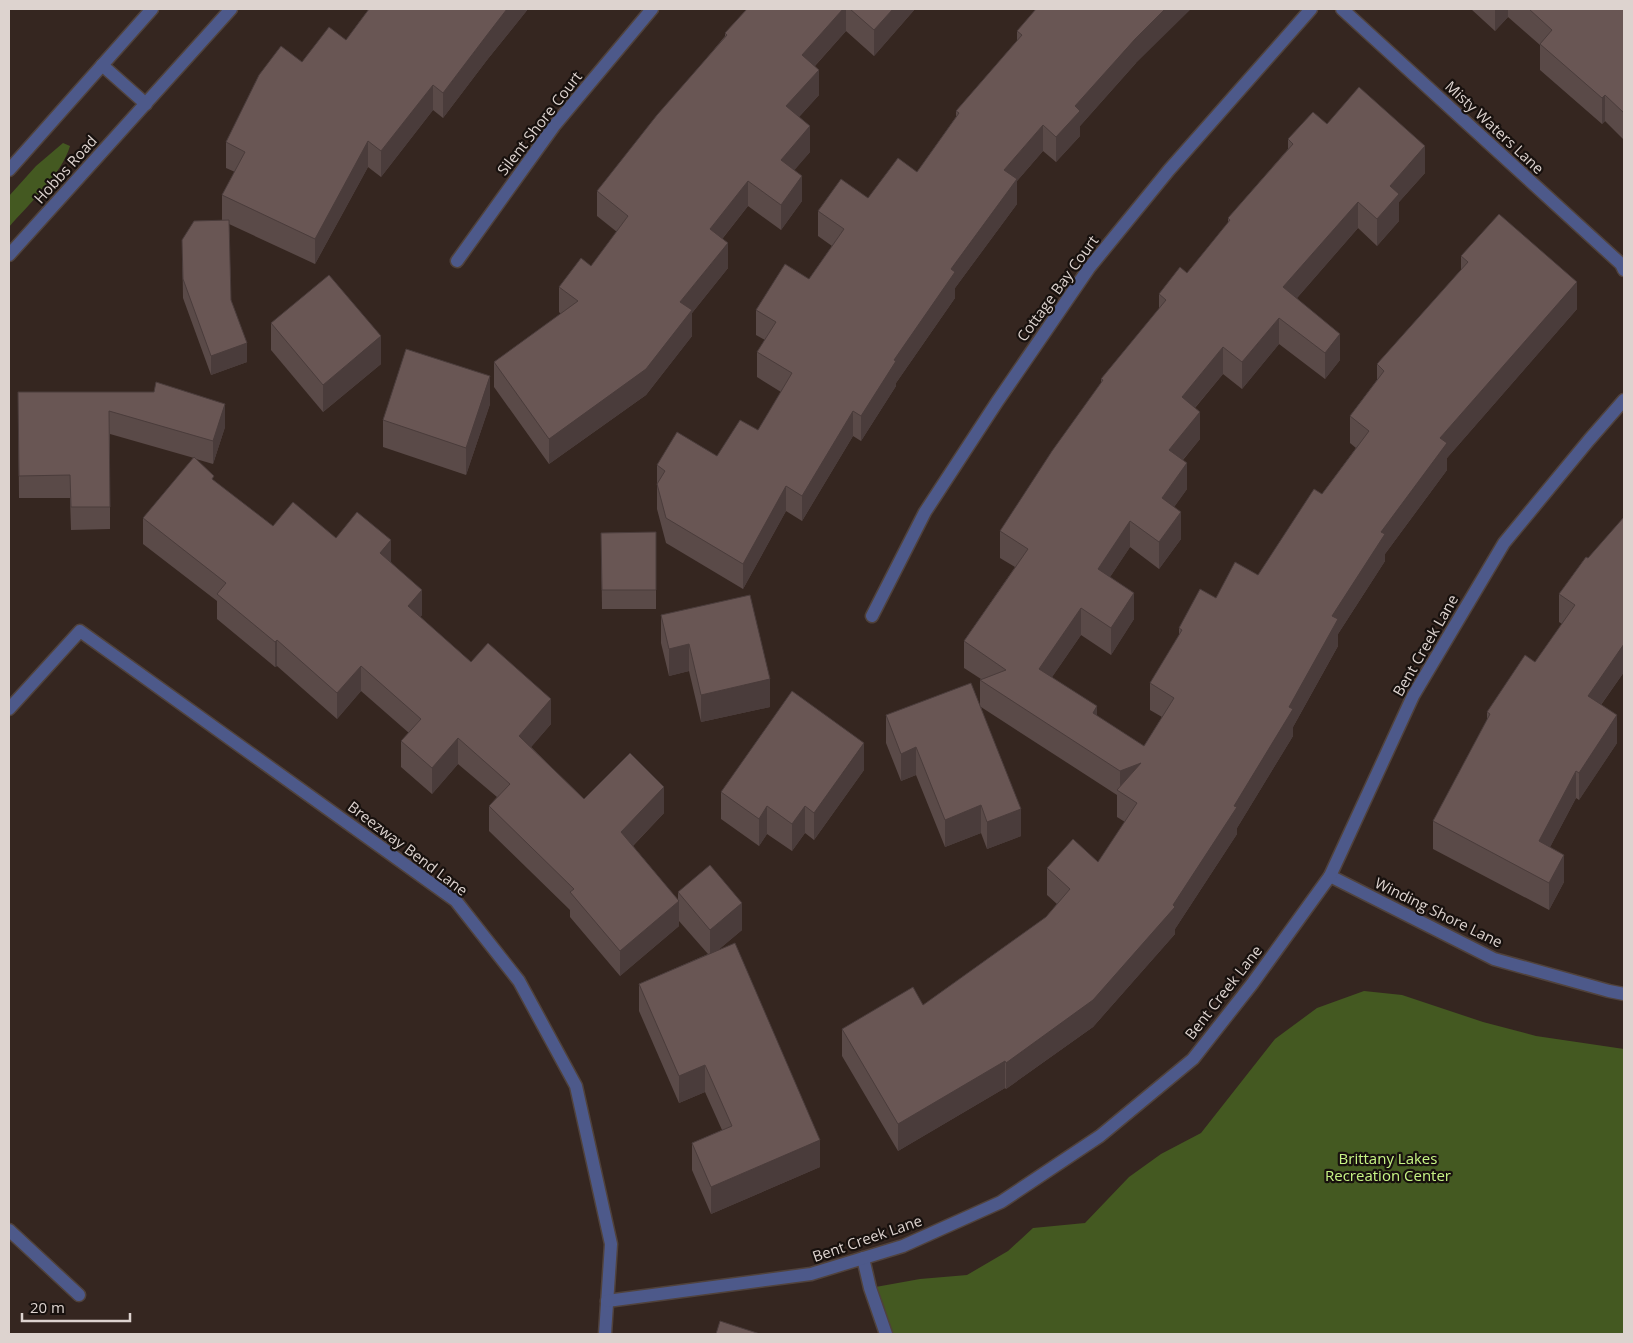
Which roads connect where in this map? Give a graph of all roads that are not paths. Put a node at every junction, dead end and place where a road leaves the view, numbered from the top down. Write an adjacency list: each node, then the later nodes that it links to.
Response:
1 (152, 9): 6 (street)
2 (231, 9): 7 (street, Hobbs Road)
3 (652, 9): 10 (street, Silent Shore Court)
4 (1311, 9): 13 (street, Cottage Bay Court)
5 (1342, 9): 11 (street, Misty Waters Lane)
6 (102, 65): 7 (street); 8 (street)
7 (146, 104): 9 (street, Hobbs Road)
8 (9, 170)
9 (9, 255)
10 (457, 261)
11 (1624, 270)
12 (1624, 400): 15 (street, Bent Creek Lane)
13 (872, 616)
14 (9, 710): 20 (street, Breezway Bend Lane)
15 (1330, 876): 16 (street, Winding Shore Lane); 18 (street, Bent Creek Lane)
16 (1624, 994)
17 (9, 1230): 19 (street)
18 (863, 1258): 20 (street, Bent Creek Lane); 22 (street)
19 (79, 1295)
20 (607, 1300): 21 (street, Breezway Bend Lane)
21 (605, 1334)
22 (886, 1334)

